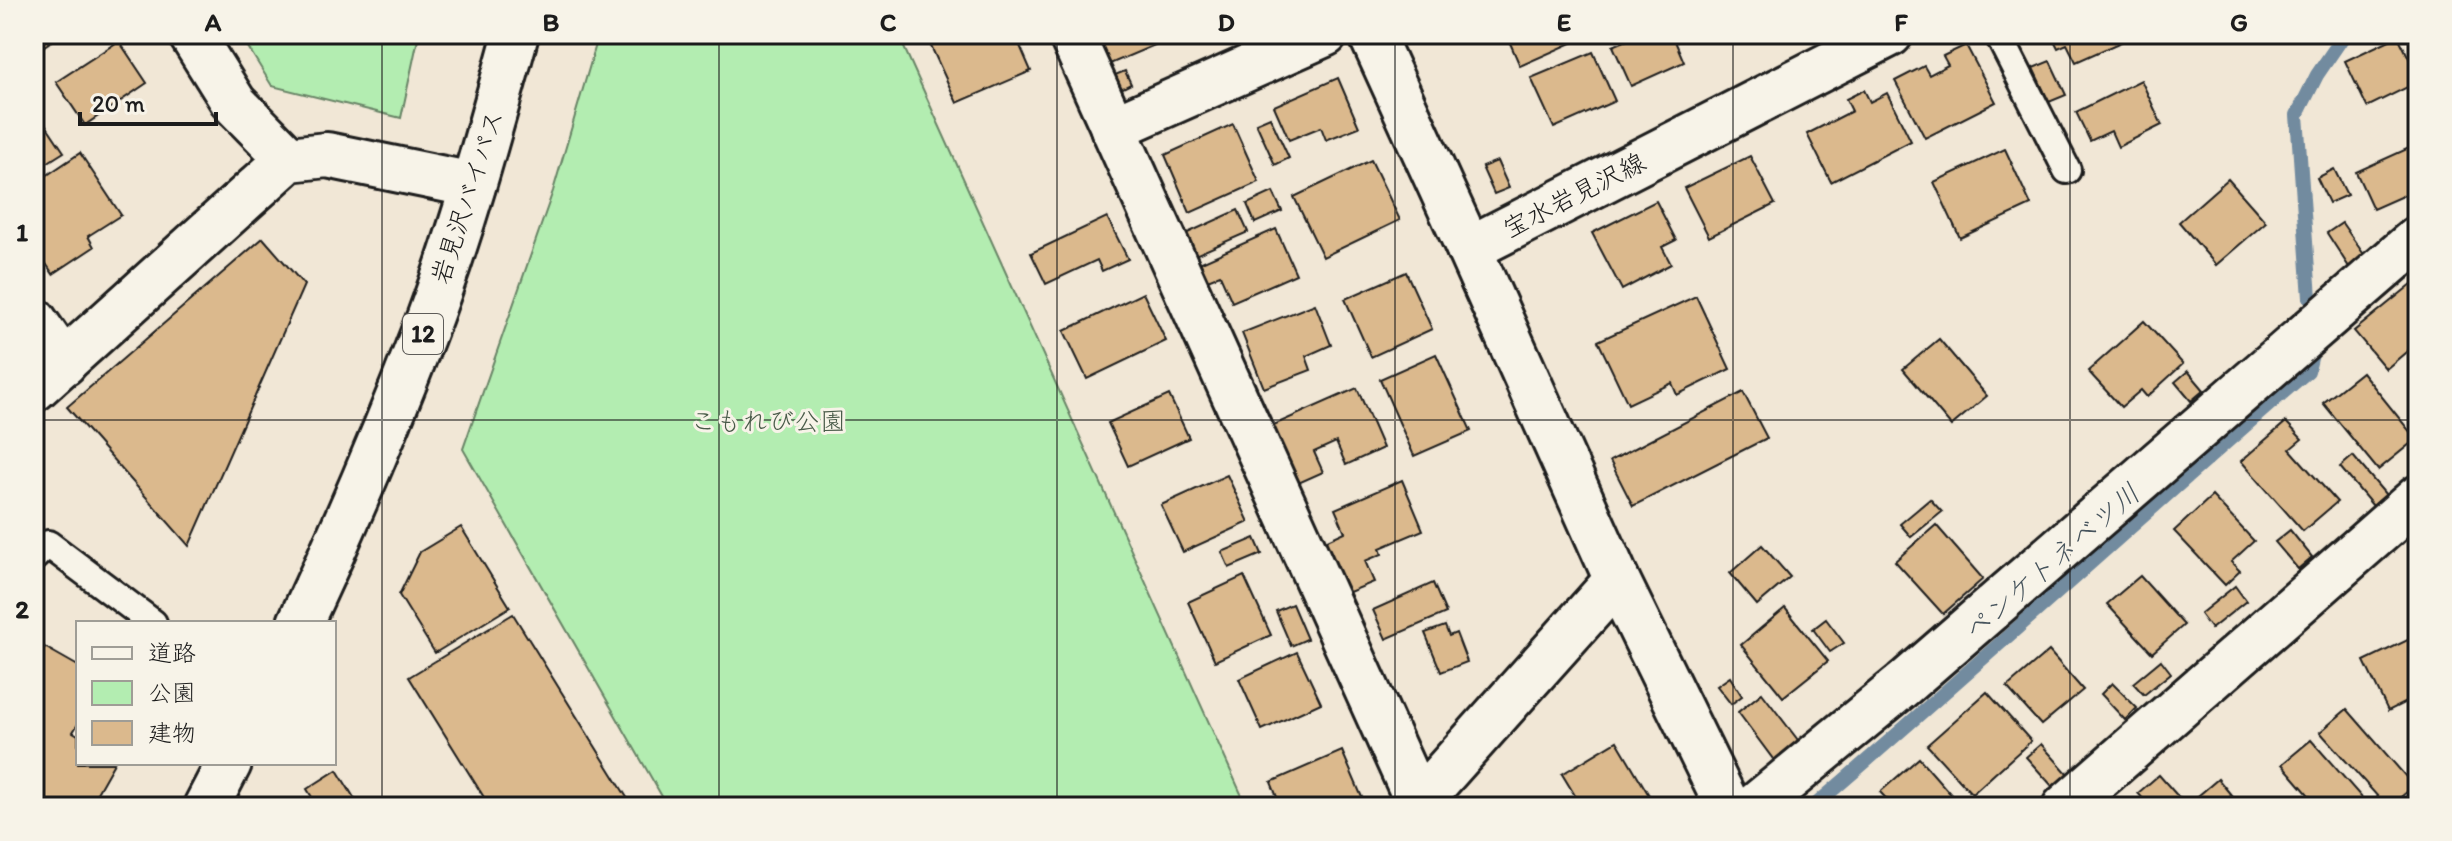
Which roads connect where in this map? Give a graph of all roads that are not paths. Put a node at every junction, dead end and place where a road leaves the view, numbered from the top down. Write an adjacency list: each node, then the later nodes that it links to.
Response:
1 (191, 34): 9 (main road)
2 (516, 34): 11 (main road, 岩見沢バイパス / 12)
3 (1071, 34): 8 (main road)
4 (1325, 34): 8 (main road)
5 (1371, 34): 13 (main road)
6 (1890, 34): 13 (main road, 宝水岩見沢線)
7 (1998, 34): 10 (lane)
8 (1113, 128): 22 (main road)
9 (289, 159): 11 (main road); 15 (main road)
10 (2067, 170)
11 (473, 185): 20 (main road, 岩見沢バイパス / 12)
12 (2418, 238): 25 (main road)
13 (1469, 249): 18 (main road)
14 (34, 320): 15 (main road)
15 (49, 376)
16 (2418, 498): 26 (main road)
17 (34, 557): 19 (lane)
18 (1617, 580): 22 (main road); 24 (main road)
19 (150, 621)
20 (301, 621)
21 (228, 765): 23 (main road)
22 (1418, 806)
23 (206, 807)
24 (1728, 807)
25 (1754, 807)
26 (2065, 807)

